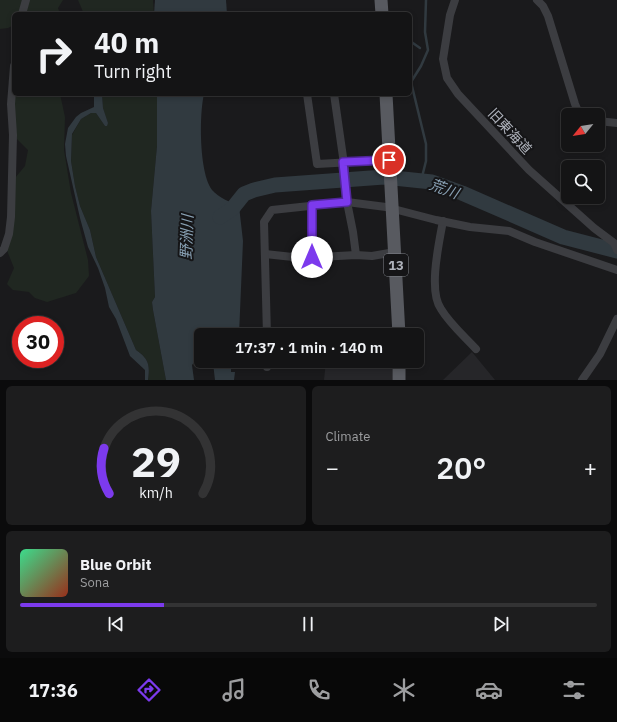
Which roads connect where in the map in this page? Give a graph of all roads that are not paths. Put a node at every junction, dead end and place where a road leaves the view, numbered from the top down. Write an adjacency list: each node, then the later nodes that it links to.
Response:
1 (26, 0): 5 (street)
2 (381, 0): 6 (main road)
3 (455, 0): 20 (street, 旧東海道)
4 (538, 0): 11 (street)
5 (23, 12)
6 (382, 12)
7 (12, 91): 22 (street)
8 (307, 96): 14 (street)
9 (334, 96): 14 (street)
10 (386, 96): 15 (main road, 13)
11 (577, 108)
12 (605, 122): 13 (street)
13 (617, 123)
14 (344, 166): 15 (street); 16 (street)
15 (390, 166): 18 (main road, 13)
16 (347, 200): 17 (street); 18 (street); 24 (street)
17 (312, 205): 23 (street); 25 (street)
18 (393, 209): 19 (street); 21 (main road, 13)
19 (443, 221): 26 (street); 30 (street)
20 (616, 245)
21 (395, 252): 24 (street); 29 (main road, 13)
22 (0, 253)
23 (265, 254): 25 (street); 28 (street)
24 (356, 254): 25 (street)
25 (312, 257)
26 (617, 270)
27 (617, 319): 33 (street)
28 (267, 328)
29 (399, 328)
30 (476, 349)
31 (399, 368): 32 (main road)
32 (399, 380)
33 (582, 380)

